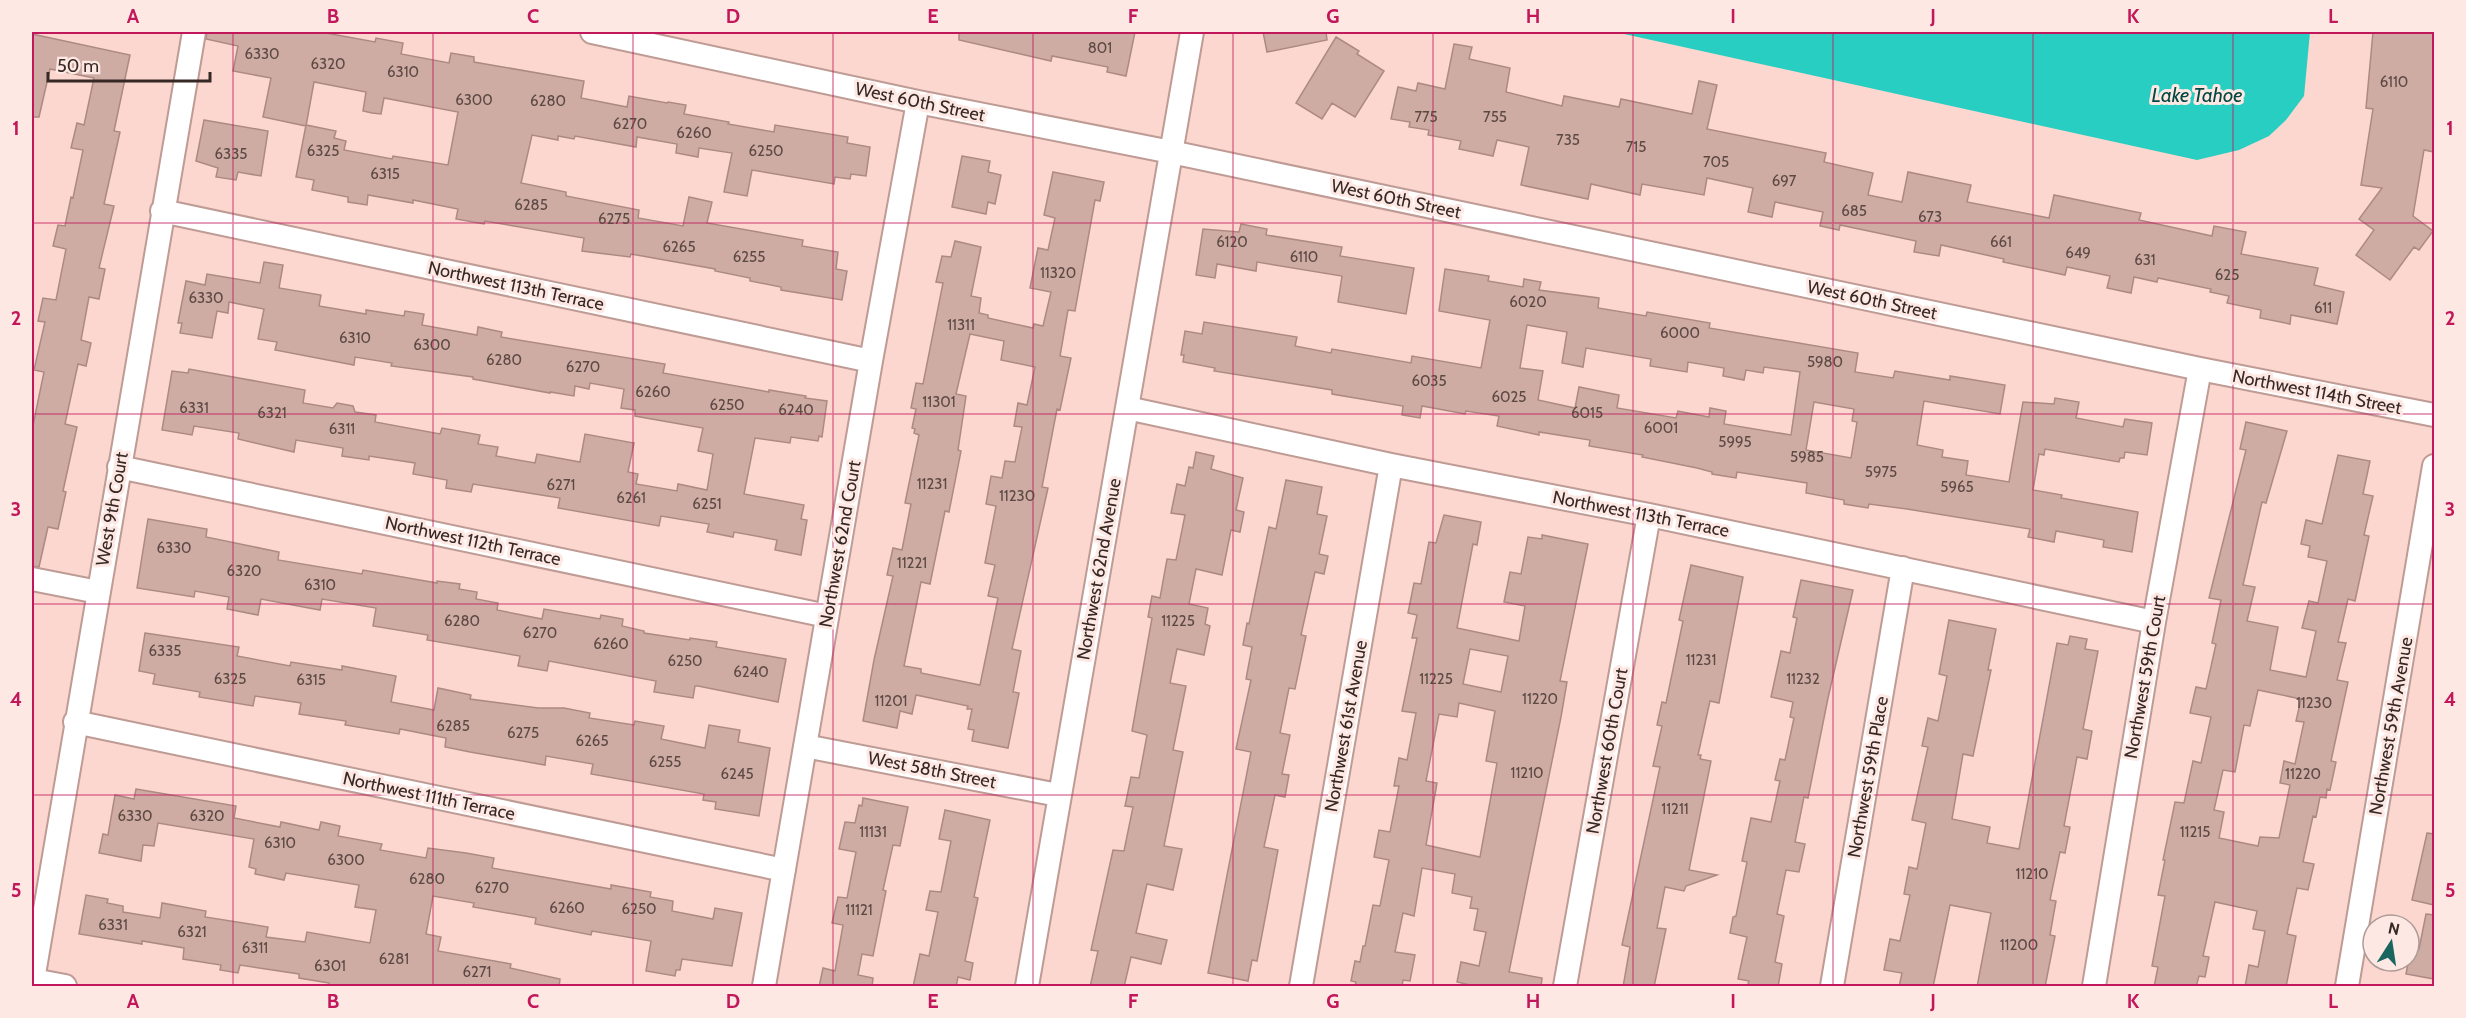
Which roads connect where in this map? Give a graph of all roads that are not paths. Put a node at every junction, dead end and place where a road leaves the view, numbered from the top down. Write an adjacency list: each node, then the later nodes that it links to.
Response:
1 (194, 32): 6 (street, West 9th Court)
2 (592, 32): 4 (street, West 60th Street)
3 (1192, 32): 5 (street, Northwest 62nd Avenue)
4 (918, 102): 5 (street, West 60th Street); 7 (street, Northwest 62nd Court)
5 (1171, 152): 8 (street, West 60th Street); 9 (street, Northwest 62nd Avenue)
6 (162, 211): 7 (street, Northwest 113th Terrace); 13 (street, West 9th Court)
7 (871, 361): 18 (street, Northwest 62nd Court)
8 (2200, 369): 10 (street, Northwest 114th Street); 19 (street, Northwest 59th Court)
9 (1127, 408): 11 (street, Northwest 113th Terrace); 22 (street, Northwest 62nd Avenue)
10 (2434, 415)
11 (1391, 465): 14 (street, Northwest 113th Terrace); 28 (street, Northwest 61st Avenue)
12 (2434, 466): 32 (street, Northwest 59th Avenue)
13 (119, 467): 17 (street, West 9th Court); 18 (street, Northwest 112th Terrace)
14 (1649, 515): 15 (street, Northwest 113th Terrace); 29 (street, Northwest 60th Court)
15 (1903, 568): 19 (street, Northwest 113th Terrace); 30 (street, Northwest 59th Place)
16 (32, 579): 17 (street)
17 (98, 592): 20 (street, West 9th Court)
18 (827, 615): 21 (street, Northwest 62nd Court)
19 (2154, 622): 31 (street, Northwest 59th Court)
20 (75, 722): 23 (street, Northwest 111th Terrace); 24 (street, West 9th Court)
21 (805, 746): 22 (street, West 58th Street); 23 (street, Northwest 62nd Court)
22 (1059, 795): 27 (street, Northwest 62nd Avenue)
23 (784, 870): 26 (street, Northwest 62nd Court)
24 (32, 983): 25 (street)
25 (66, 987)
26 (764, 987)
27 (1027, 987)
28 (1301, 987)
29 (1565, 987)
30 (1832, 987)
31 (2094, 987)
32 (2346, 987)

